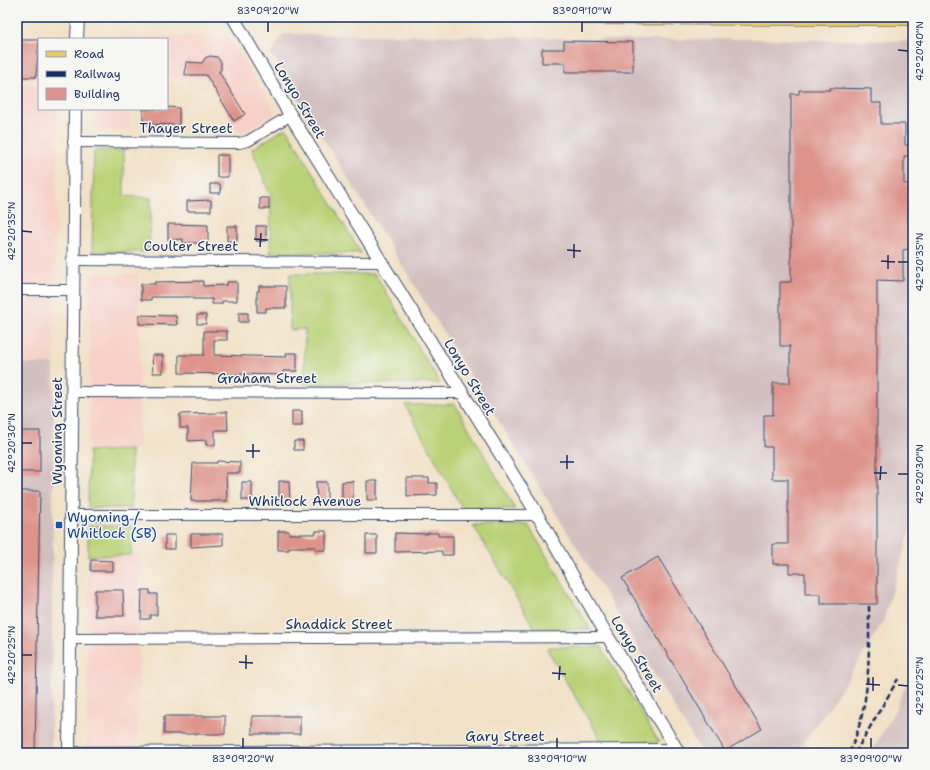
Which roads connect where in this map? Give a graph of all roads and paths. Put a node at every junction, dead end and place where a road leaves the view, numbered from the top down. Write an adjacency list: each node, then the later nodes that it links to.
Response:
1 (78, 17): 5 (street)
2 (233, 17): 7 (street, Lonyo Street)
3 (586, 17): 4 (main road)
4 (913, 18)
5 (77, 38)
6 (74, 110): 8 (street, Wyoming Street)
7 (291, 115): 8 (street, Thayer Street); 10 (street, Lonyo Street)
8 (73, 142): 9 (street, Wyoming Street)
9 (72, 260): 10 (street, Coulter Street); 12 (street, Wyoming Street)
10 (382, 262): 14 (street, Lonyo Street)
11 (17, 290): 12 (street)
12 (72, 290): 13 (street, Wyoming Street)
13 (72, 392): 14 (street, Graham Street); 15 (street, Wyoming Street)
14 (462, 393): 16 (street, Lonyo Street)
15 (72, 515): 16 (street, Whitlock Avenue); 18 (street, Wyoming Street)
16 (538, 515): 17 (street, Lonyo Street)
17 (608, 637): 18 (street, Shaddick Street); 19 (street, Lonyo Street)
18 (70, 639): 20 (street, Wyoming Street)
19 (678, 751): 20 (street, Gary Street)
20 (69, 752)

